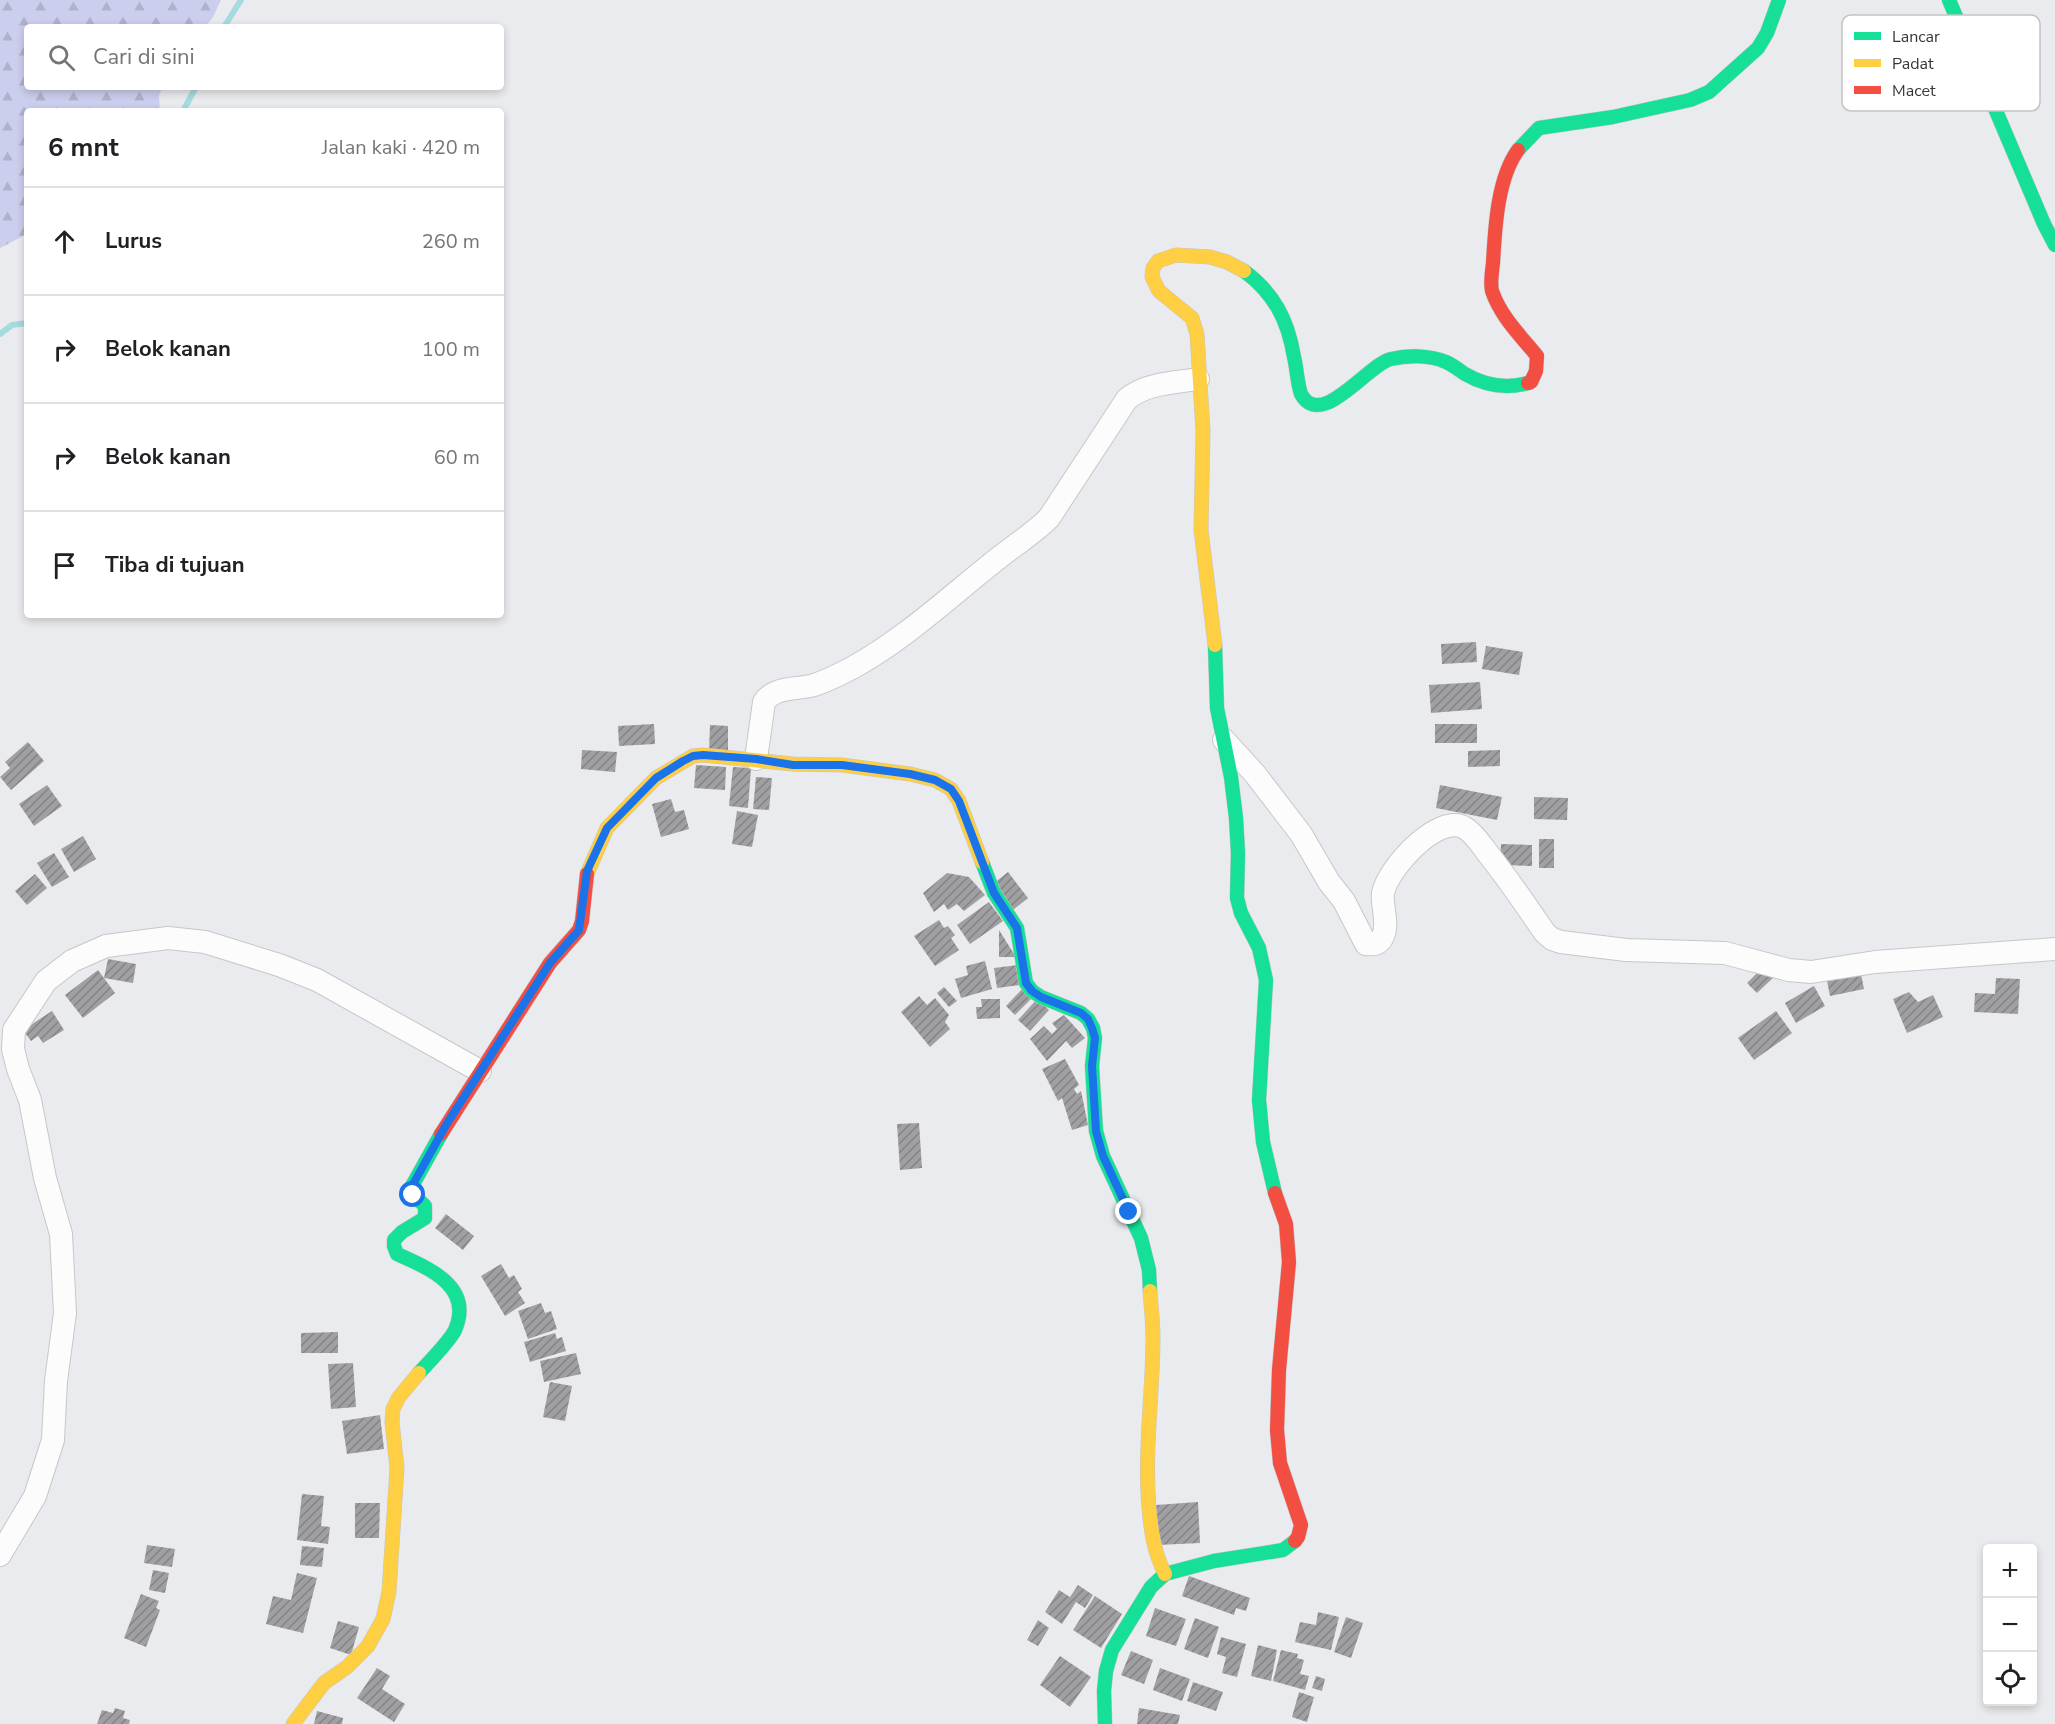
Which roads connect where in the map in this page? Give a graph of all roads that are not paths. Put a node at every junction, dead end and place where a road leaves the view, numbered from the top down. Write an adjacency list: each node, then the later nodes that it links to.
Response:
1 (1779, 0): 6 (street)
2 (1949, 0): 3 (street)
3 (1955, 15)
4 (1996, 111): 5 (street)
5 (2055, 245)
6 (1198, 379): 7 (street); 8 (street)
7 (1222, 738): 9 (street); 12 (street)
8 (756, 759): 10 (street); 12 (street)
9 (2055, 949)
10 (480, 1071): 11 (street); 13 (street)
11 (0, 1555)
12 (1166, 1574): 14 (street)
13 (293, 1724)
14 (1105, 1724)

